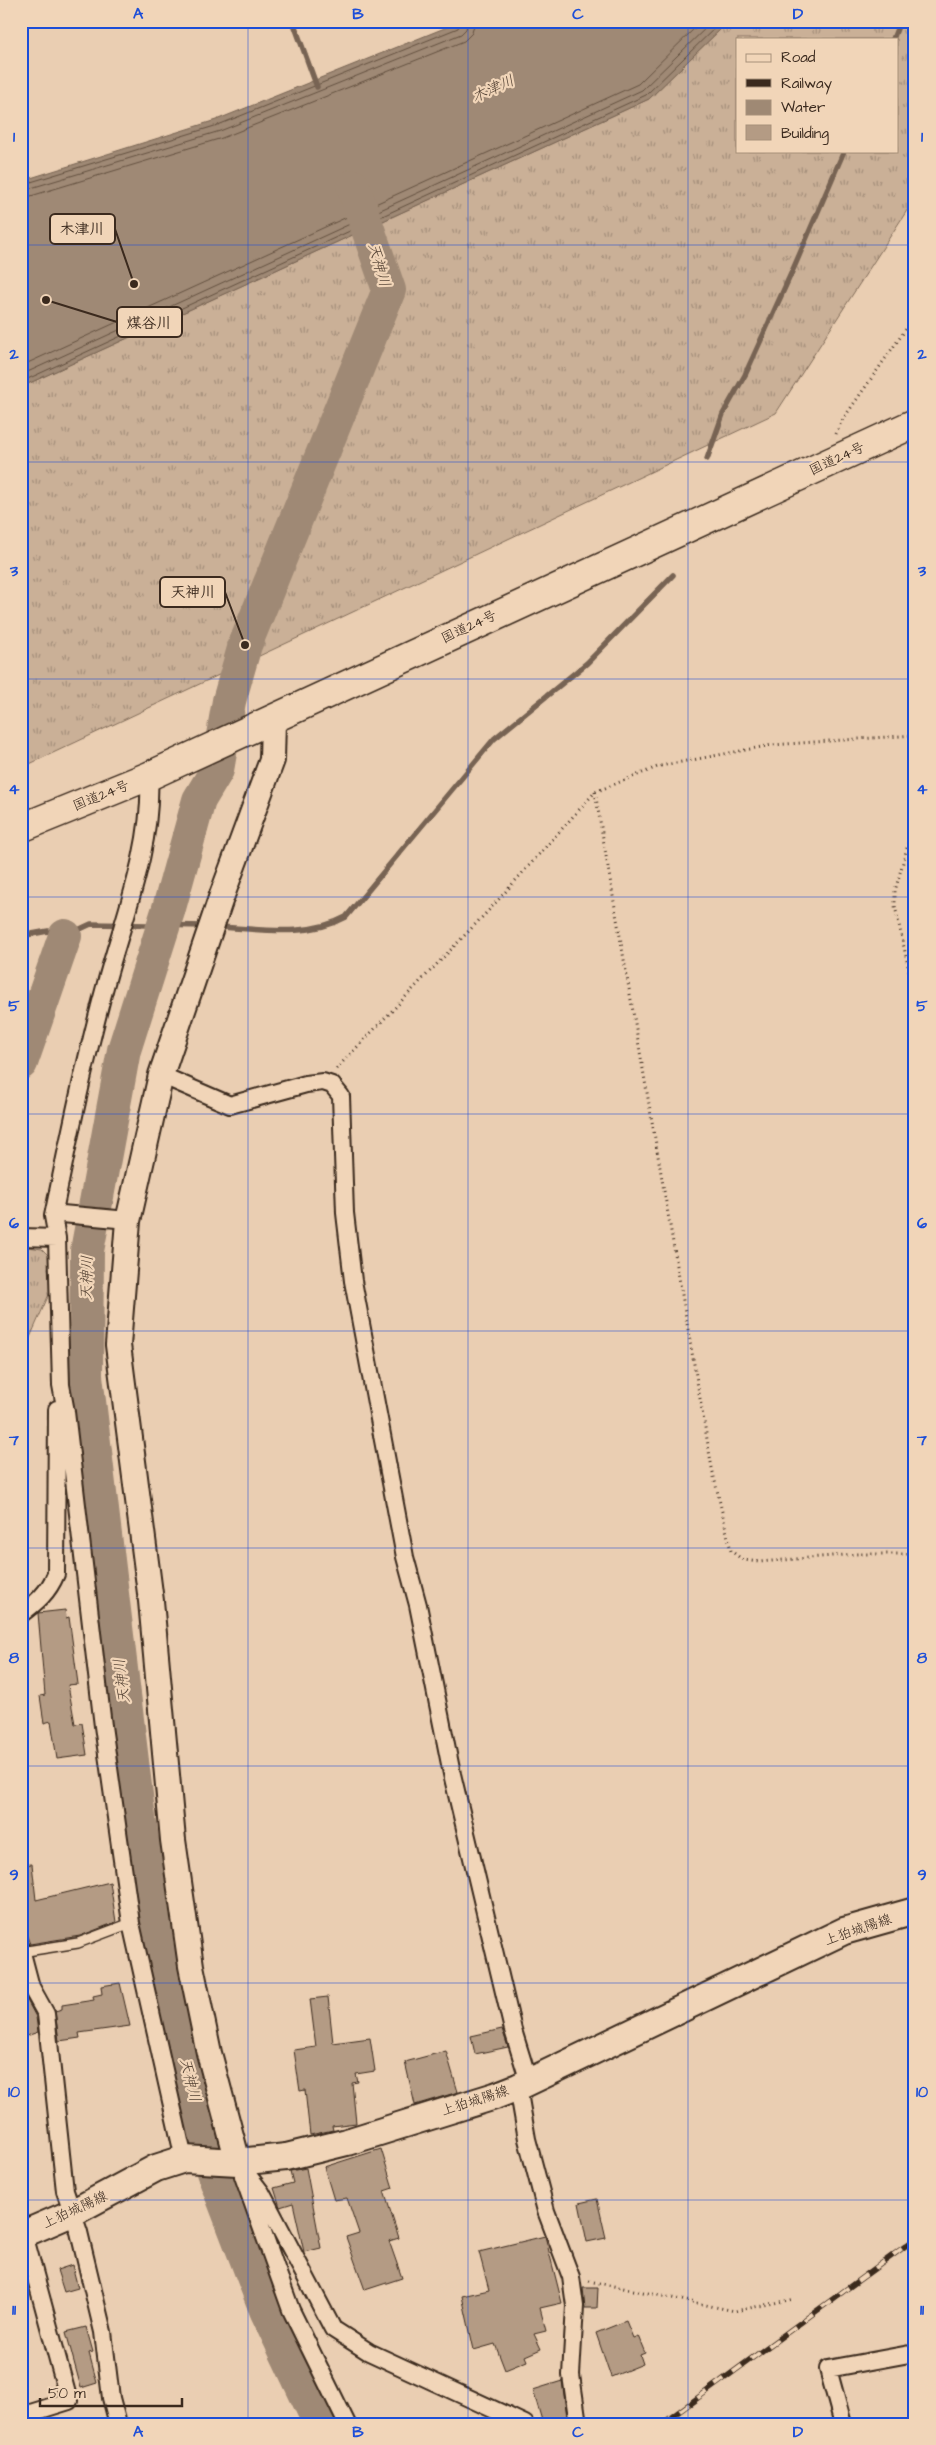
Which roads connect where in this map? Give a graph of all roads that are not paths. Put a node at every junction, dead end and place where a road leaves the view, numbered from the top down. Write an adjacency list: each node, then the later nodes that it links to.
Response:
1 (915, 423): 2 (highway, 国道24号)
2 (273, 720): 3 (highway, 国道24号); 5 (street)
3 (149, 776): 4 (highway, 国道24号); 6 (street)
4 (21, 828)
5 (161, 1076): 7 (street); 15 (street)
6 (58, 1215): 7 (street); 9 (street)
7 (122, 1220): 17 (street)
8 (21, 1237): 9 (street)
9 (57, 1238): 10 (street)
10 (61, 1385): 11 (street); 13 (street)
11 (21, 1614)
12 (915, 1911): 15 (main road, 上狛城陽線)
13 (131, 1923): 14 (lane); 16 (street)
14 (21, 1949): 18 (street)
15 (524, 2085): 17 (main road, 上狛城陽線); 25 (street)
16 (189, 2159): 17 (main road, 上狛城陽線); 18 (main road, 上狛城陽線)
17 (231, 2162): 23 (street); 24 (street)
18 (72, 2213): 19 (main road, 上狛城陽線); 22 (street)
19 (23, 2234): 21 (street)
20 (915, 2353): 26 (street)
21 (21, 2416)
22 (118, 2424)
23 (347, 2424)
24 (525, 2424)
25 (578, 2424)
26 (843, 2424)

